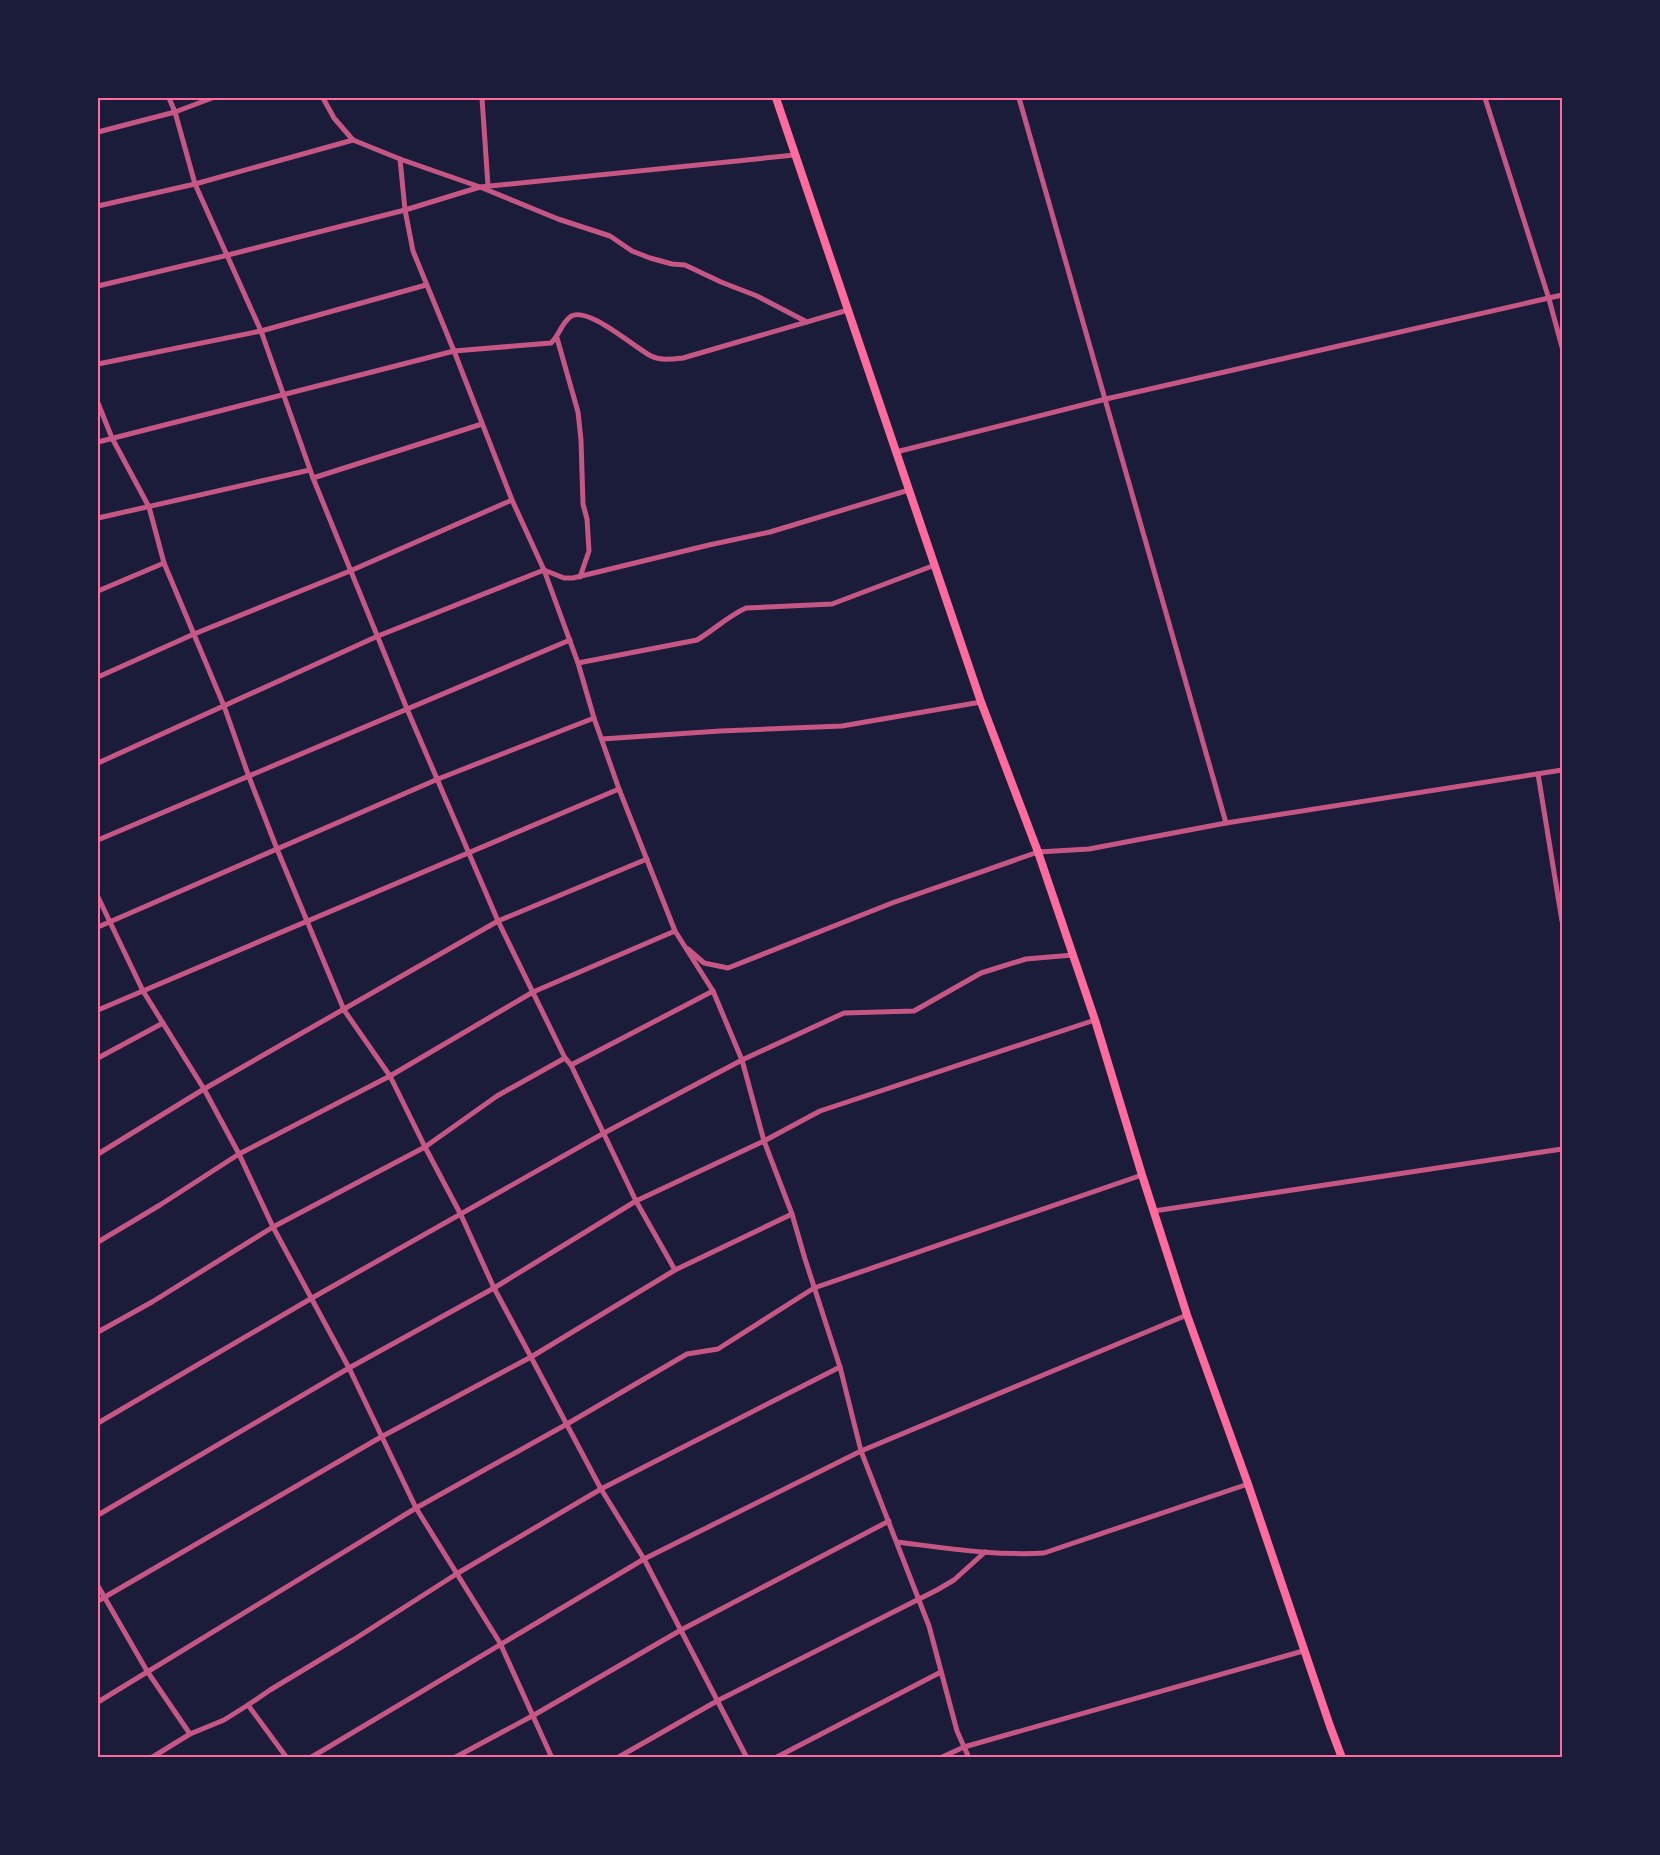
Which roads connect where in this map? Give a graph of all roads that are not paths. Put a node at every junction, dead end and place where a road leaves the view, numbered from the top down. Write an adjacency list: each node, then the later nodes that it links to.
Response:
1 (169, 98): 8 (street)
2 (212, 98): 8 (street)
3 (323, 98): 10 (street)
4 (482, 98): 14 (street)
5 (776, 98): 11 (main road)
6 (1019, 98): 31 (street)
7 (1485, 98): 22 (street)
8 (175, 112): 9 (street); 13 (street)
9 (98, 132)
10 (353, 140): 12 (street); 13 (street)
11 (795, 154): 14 (street); 23 (main road)
12 (400, 159): 15 (street); 17 (street)
13 (195, 184): 16 (street); 18 (street)
14 (488, 186): 15 (street)
15 (480, 187): 17 (street); 24 (street)
16 (98, 206)
17 (405, 210): 18 (street); 19 (street)
18 (228, 255): 20 (street); 25 (street)
19 (426, 285): 25 (street); 28 (street)
20 (98, 286)
21 (1563, 295): 22 (street)
22 (1549, 299): 27 (street); 31 (street)
23 (848, 310): 24 (street); 36 (main road)
24 (807, 322): 26 (street)
25 (261, 331): 29 (street); 30 (street)
26 (557, 338): 28 (street); 47 (street)
27 (1563, 347)
28 (454, 351): 30 (street); 33 (street)
29 (98, 364)
30 (282, 394): 34 (street); 37 (street)
31 (1106, 399): 36 (street); 65 (street)
32 (98, 403): 34 (street)
33 (482, 424): 38 (street); 40 (street)
34 (112, 438): 35 (street); 41 (street)
35 (98, 442)
36 (896, 452): 39 (main road)
37 (310, 470): 38 (street); 41 (street)
38 (313, 478): 46 (street)
39 (909, 490): 44 (main road); 47 (street)
40 (512, 500): 45 (street); 46 (street)
41 (149, 507): 42 (street); 43 (street)
42 (98, 518)
43 (164, 563): 48 (street); 49 (street)
44 (934, 565): 52 (street); 54 (main road)
45 (544, 570): 47 (street); 50 (street); 51 (street)
46 (350, 571): 49 (street); 50 (street)
47 (580, 577)
48 (98, 591)
49 (194, 634): 53 (street); 55 (street)
50 (378, 636): 55 (street); 56 (street)
51 (570, 640): 52 (street); 56 (street)
52 (578, 663): 57 (street)
53 (98, 677)
54 (981, 702): 58 (street); 69 (main road)
55 (224, 706): 59 (street); 62 (street)
56 (407, 709): 62 (street); 63 (street)
57 (594, 718): 58 (street); 63 (street)
58 (602, 739): 64 (street)
59 (98, 763)
60 (1563, 770): 61 (street)
61 (1538, 774): 65 (street); 74 (street)
62 (249, 777): 66 (street); 67 (street)
63 (438, 779): 67 (street); 68 (street)
64 (619, 789): 68 (street); 70 (street)
65 (1226, 823): 69 (street)
66 (98, 840)
67 (277, 849): 72 (street); 75 (street)
68 (470, 852): 72 (street); 73 (street)
69 (1038, 852): 78 (street); 79 (main road)
70 (647, 859): 73 (street); 77 (street)
71 (98, 897): 75 (street)
72 (308, 920): 80 (street); 84 (street)
73 (498, 921): 82 (street); 84 (street)
74 (1563, 921)
75 (109, 922): 76 (street); 80 (street)
76 (98, 927)
77 (675, 931): 78 (street); 82 (street)
78 (683, 945): 81 (street)
79 (1073, 955): 85 (main road); 89 (street)
80 (143, 991): 83 (street); 86 (street)
81 (713, 991): 89 (street); 90 (street)
82 (533, 992): 88 (street); 91 (street)
83 (98, 1010)
84 (345, 1010): 91 (street); 92 (street)
85 (1095, 1020): 94 (street); 99 (main road)
86 (162, 1023): 87 (street); 92 (street)
87 (98, 1058)
88 (565, 1058): 90 (street); 95 (street)
89 (742, 1060): 93 (street); 94 (street)
90 (571, 1065): 93 (street)
91 (390, 1076): 95 (street); 98 (street)
92 (204, 1089): 97 (street); 98 (street)
93 (604, 1133): 100 (street); 103 (street)
94 (764, 1141): 100 (street); 102 (street)
95 (425, 1147): 103 (street); 104 (street)
96 (1563, 1149): 101 (street)
97 (98, 1154)
98 (239, 1154): 104 (street); 105 (street)
99 (1142, 1175): 101 (main road); 108 (street)
100 (636, 1201): 106 (street); 107 (street)
101 (1154, 1210): 110 (main road)
102 (792, 1214): 106 (street); 108 (street)
103 (461, 1215): 107 (street); 109 (street)
104 (273, 1227): 109 (street); 111 (street)
105 (98, 1242)
106 (675, 1270): 112 (street)
107 (495, 1288): 112 (street); 114 (street)
108 (814, 1288): 113 (street); 116 (street)
109 (312, 1298): 114 (street); 115 (street)
110 (1187, 1315): 118 (street); 119 (main road)
111 (98, 1332)
112 (531, 1357): 116 (street); 117 (street)
113 (840, 1367): 118 (street); 120 (street)
114 (349, 1368): 117 (street); 122 (street)
115 (98, 1424)
116 (567, 1424): 120 (street); 121 (street)
117 (381, 1437): 121 (street); 129 (street)
118 (861, 1451): 123 (street); 126 (street)
119 (1248, 1484): 125 (street); 134 (main road)
120 (601, 1489): 126 (street); 127 (street)
121 (417, 1508): 127 (street); 135 (street)
122 (98, 1515)
123 (889, 1521): 124 (street); 132 (street)
124 (897, 1542): 125 (street); 130 (street)
125 (985, 1552): 130 (street)
126 (644, 1559): 132 (street); 133 (street)
127 (458, 1573): 133 (street); 139 (street)
128 (98, 1586): 129 (street)
129 (104, 1597): 131 (street); 135 (street)
130 (919, 1599): 136 (street); 137 (street)
131 (98, 1601)
132 (681, 1630): 137 (street); 140 (street)
133 (501, 1643): 140 (street); 145 (street)
134 (1303, 1651): 142 (street); 153 (main road)
135 (147, 1671): 138 (street); 141 (street)
136 (941, 1672): 142 (street); 150 (street)
137 (717, 1701): 148 (street); 149 (street)
138 (98, 1702)
139 (248, 1705): 141 (street); 144 (street)
140 (534, 1714): 146 (street); 147 (street)
141 (190, 1734): 143 (street)
142 (964, 1747): 151 (street); 152 (street)
143 (151, 1758)
144 (287, 1758)
145 (310, 1758)
146 (454, 1758)
147 (552, 1758)
148 (617, 1758)
149 (747, 1758)
150 (775, 1758)
151 (940, 1758)
152 (969, 1758)
153 (1342, 1758)

